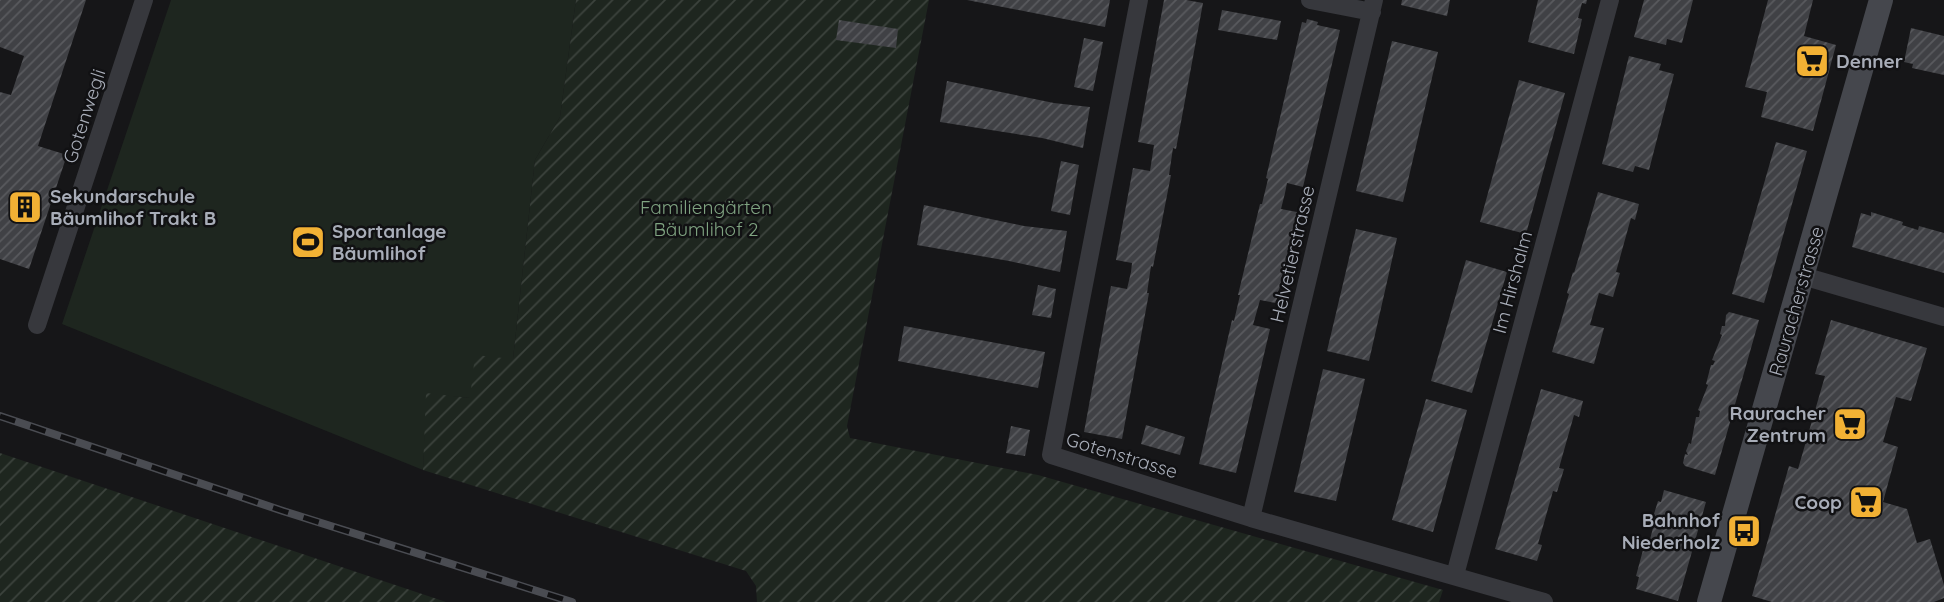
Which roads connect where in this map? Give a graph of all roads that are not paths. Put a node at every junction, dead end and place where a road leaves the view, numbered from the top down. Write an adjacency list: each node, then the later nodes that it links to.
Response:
1 (144, 0): 9 (street, Gotenwegli)
2 (1139, 0): 10 (street, Gotenstrasse)
3 (1310, 0): 6 (street)
4 (1610, 0): 11 (street, Im Hirshalm)
5 (1881, 0): 7 (street, Rauracherstrasse)
6 (1373, 6): 10 (street, Helvetierstrasse)
7 (1803, 276): 8 (street); 13 (street, Rauracherstrasse)
8 (1944, 317)
9 (37, 325)
10 (1251, 518): 11 (street, Gotenstrasse)
11 (1455, 575): 12 (street, Gotenstrasse)
12 (1544, 602)
13 (1709, 602)

